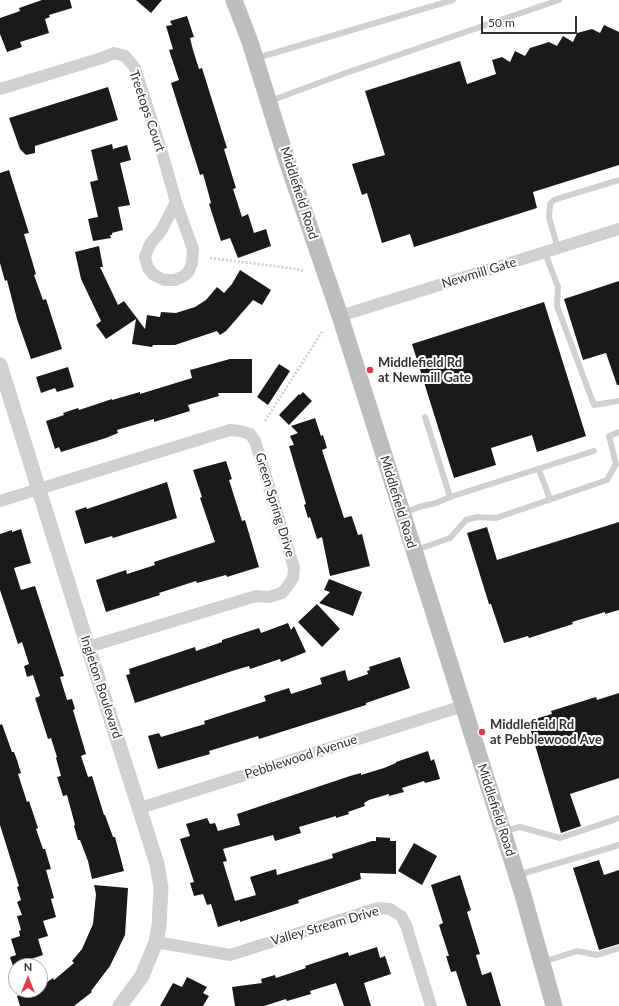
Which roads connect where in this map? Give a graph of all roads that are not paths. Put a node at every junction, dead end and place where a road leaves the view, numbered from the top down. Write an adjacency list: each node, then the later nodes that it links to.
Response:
1 (234, 0): 4 (main road, Middlefield Road)
2 (454, 0): 4 (lane)
3 (559, 0): 6 (lane)
4 (256, 59): 6 (main road, Middlefield Road)
5 (0, 89): 8 (street, Treetops Court)
6 (269, 101): 12 (main road, Middlefield Road)
7 (619, 180): 10 (lane)
8 (176, 202): 8 (street, Treetops Court)
9 (619, 229): 10 (street, Newmill Gate)
10 (558, 249): 11 (street, Newmill Gate)
11 (545, 253): 12 (street, Newmill Gate); 14 (lane)
12 (340, 316): 23 (main road, Middlefield Road)
13 (0, 365): 19 (street, Ingleton Boulevard)
14 (619, 401)
15 (425, 417): 20 (lane)
16 (619, 432): 21 (lane)
17 (594, 451): 18 (lane)
18 (539, 470): 20 (lane); 21 (lane)
19 (38, 489): 22 (street, Green Spring Drive); 25 (street, Ingleton Boulevard); 25 (street, Green Spring Drive)
20 (450, 497): 23 (lane)
21 (550, 499): 24 (lane)
22 (0, 501)
23 (402, 514): 24 (main road, Middlefield Road)
24 (414, 551): 26 (main road, Middlefield Road)
25 (88, 647): 27 (street, Ingleton Boulevard)
26 (463, 706): 27 (street, Pebblewood Avenue); 29 (main road, Middlefield Road)
27 (140, 808): 32 (street, Ingleton Boulevard)
28 (619, 818): 29 (lane)
29 (503, 831): 31 (main road, Middlefield Road)
30 (619, 845): 31 (lane)
31 (517, 876): 34 (main road, Middlefield Road)
32 (156, 942): 35 (street, Ingleton Boulevard); 36 (street, Valley Stream Drive)
33 (619, 948): 34 (lane)
34 (542, 962): 37 (main road, Middlefield Road)
35 (120, 1006)
36 (431, 1006)
37 (554, 1006)

